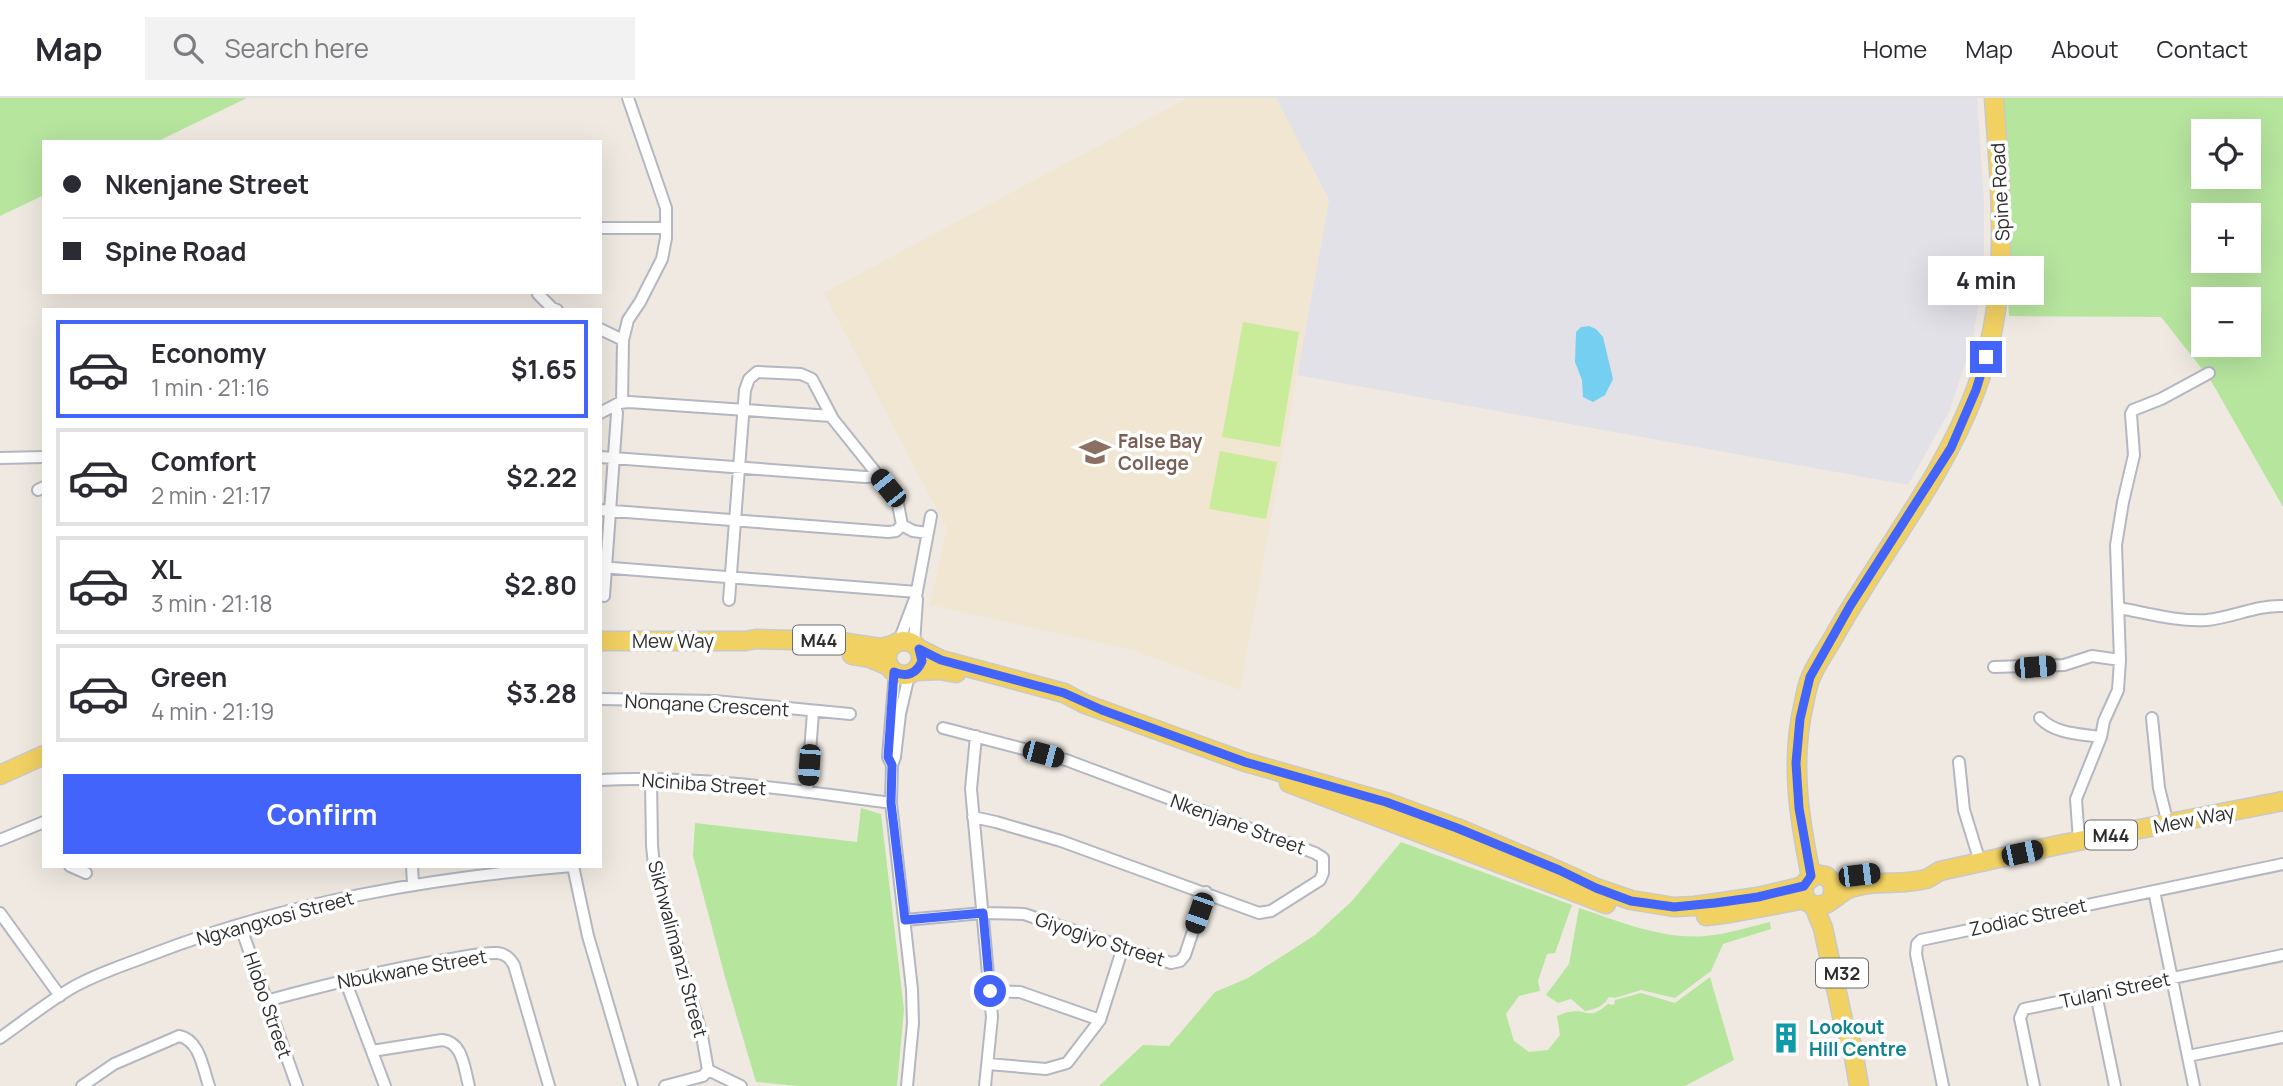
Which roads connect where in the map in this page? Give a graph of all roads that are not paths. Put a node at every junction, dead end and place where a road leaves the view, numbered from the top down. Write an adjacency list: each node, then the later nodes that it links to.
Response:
1 (628, 98): 4 (street)
2 (1994, 98): 73 (main road, Spine Road / M32)
3 (602, 228): 4 (street)
4 (666, 228): 8 (street)
5 (538, 294): 6 (street)
6 (552, 308)
7 (602, 330): 8 (street)
8 (622, 340): 10 (street)
9 (2209, 373): 31 (street)
10 (618, 404): 11 (street); 12 (street); 17 (street)
11 (744, 411): 13 (street); 13 (street); 18 (street)
12 (602, 412)
13 (831, 416): 19 (street)
14 (42, 457): 16 (street)
15 (602, 457): 17 (street)
16 (0, 458)
17 (614, 458): 18 (street); 20 (street)
18 (739, 468): 19 (street); 22 (street)
19 (878, 476): 23 (street)
20 (605, 511): 22 (street); 25 (street)
21 (931, 516): 24 (street)
22 (735, 521): 23 (street); 26 (street)
23 (902, 525): 24 (street)
24 (928, 533): 27 (street)
25 (603, 567): 26 (street); 28 (street)
26 (731, 577): 27 (street); 29 (street)
27 (917, 594): 34 (street)
28 (604, 596)
29 (729, 600)
30 (2283, 606): 31 (street)
31 (2119, 608): 35 (street)
32 (602, 641): 33 (main road, Mew Way / M44)
33 (745, 641): 34 (main road, Mew Way / M44); 37 (main road, Mew Way / M44)
34 (906, 645): 37 (main road); 37 (main road); 39 (main road, Mew Way / M44)
35 (2120, 660): 36 (street); 46 (street)
36 (1994, 667)
37 (902, 671): 39 (main road, Mew Way / M44); 55 (street)
38 (602, 699): 40 (street, Nonqane Crescent)
39 (1085, 704): 48 (main road, Mew Way / M44)
40 (813, 712): 41 (street, Nonqane Crescent); 53 (street, Nonqane Crescent)
41 (850, 714)
42 (2040, 718): 46 (street)
43 (2152, 718): 59 (street)
44 (943, 728): 45 (street, Nkenjane Street)
45 (976, 736): 57 (street); 75 (street, Nkenjane Street)
46 (2101, 737): 62 (street)
47 (42, 756): 50 (main road)
48 (1245, 762): 56 (main road, Mew Way / M44); 60 (main road, Mew Way / M44)
49 (1959, 762): 63 (street)
50 (0, 775)
51 (602, 780): 52 (street, Nciniba Street)
52 (651, 780): 53 (street, Nciniba Street); 94 (street, Sikhwalimanzi Street)
53 (807, 792): 55 (street, Nciniba Street)
54 (2283, 801): 59 (main road, Mew Way / M44)
55 (891, 803): 78 (street)
56 (1356, 810): 60 (main road); 71 (main road, Mew Way / M44)
57 (973, 817): 75 (street, Nkenjane Street); 77 (street)
58 (42, 824): 61 (street)
59 (2168, 824): 62 (main road, Mew Way / M44)
60 (1457, 828): 71 (main road); 73 (main road, Mew Way / M44)
61 (0, 840)
62 (2079, 841): 63 (main road, Mew Way / M44)
63 (1980, 862): 73 (main road, Mew Way / M44)
64 (2283, 864): 74 (street, Zodiac Street)
65 (75, 868): 70 (street)
66 (412, 868): 72 (street)
67 (520, 868): 69 (street, Ngxangxosi Street)
68 (573, 868): 101 (street)
69 (493, 869): 72 (street, Ngxangxosi Street)
70 (86, 873)
71 (1547, 883): 73 (main road, Mew Way / M44)
72 (413, 884): 79 (street, Ngxangxosi Street)
73 (1819, 890): 106 (main road, Spine Road / M32)
74 (2154, 891): 82 (street); 107 (street, Zodiac Street)
75 (1206, 892): 80 (street, Giyogiyo Street)
76 (0, 913): 86 (street)
77 (983, 913): 78 (street, Giyogiyo Street); 80 (street, Giyogiyo Street); 84 (street)
78 (905, 920): 104 (street)
79 (240, 925): 86 (street, Ngxangxosi Street); 87 (street, Hlobo Street)
80 (1123, 947): 88 (street)
81 (2283, 955): 82 (street, Tulani Street)
82 (2171, 978): 85 (street, Tulani Street); 92 (street)
83 (345, 980): 87 (street, Nbukwane Street); 91 (street); 100 (street, Nbukwane Street)
84 (990, 991): 88 (street); 93 (street)
85 (2096, 994): 108 (street, Tulani Street); 109 (street)
86 (60, 996): 90 (street, Ngxangxosi Street)
87 (267, 1001): 97 (street, Hlobo Street)
88 (1100, 1020): 93 (street)
89 (2283, 1037): 92 (street)
90 (0, 1038)
91 (372, 1051): 98 (street); 99 (street)
92 (2188, 1056): 110 (street)
93 (988, 1064): 105 (street)
94 (708, 1070): 102 (street); 103 (street)
95 (82, 1086): 96 (street)
96 (209, 1086)
97 (297, 1086)
98 (385, 1086)
99 (469, 1086)
100 (549, 1086)
101 (632, 1086)
102 (665, 1086)
103 (741, 1086)
104 (907, 1086)
105 (985, 1086)
106 (1859, 1086)
107 (1943, 1086)
108 (2034, 1086)
109 (2115, 1086)
110 (2194, 1086)

